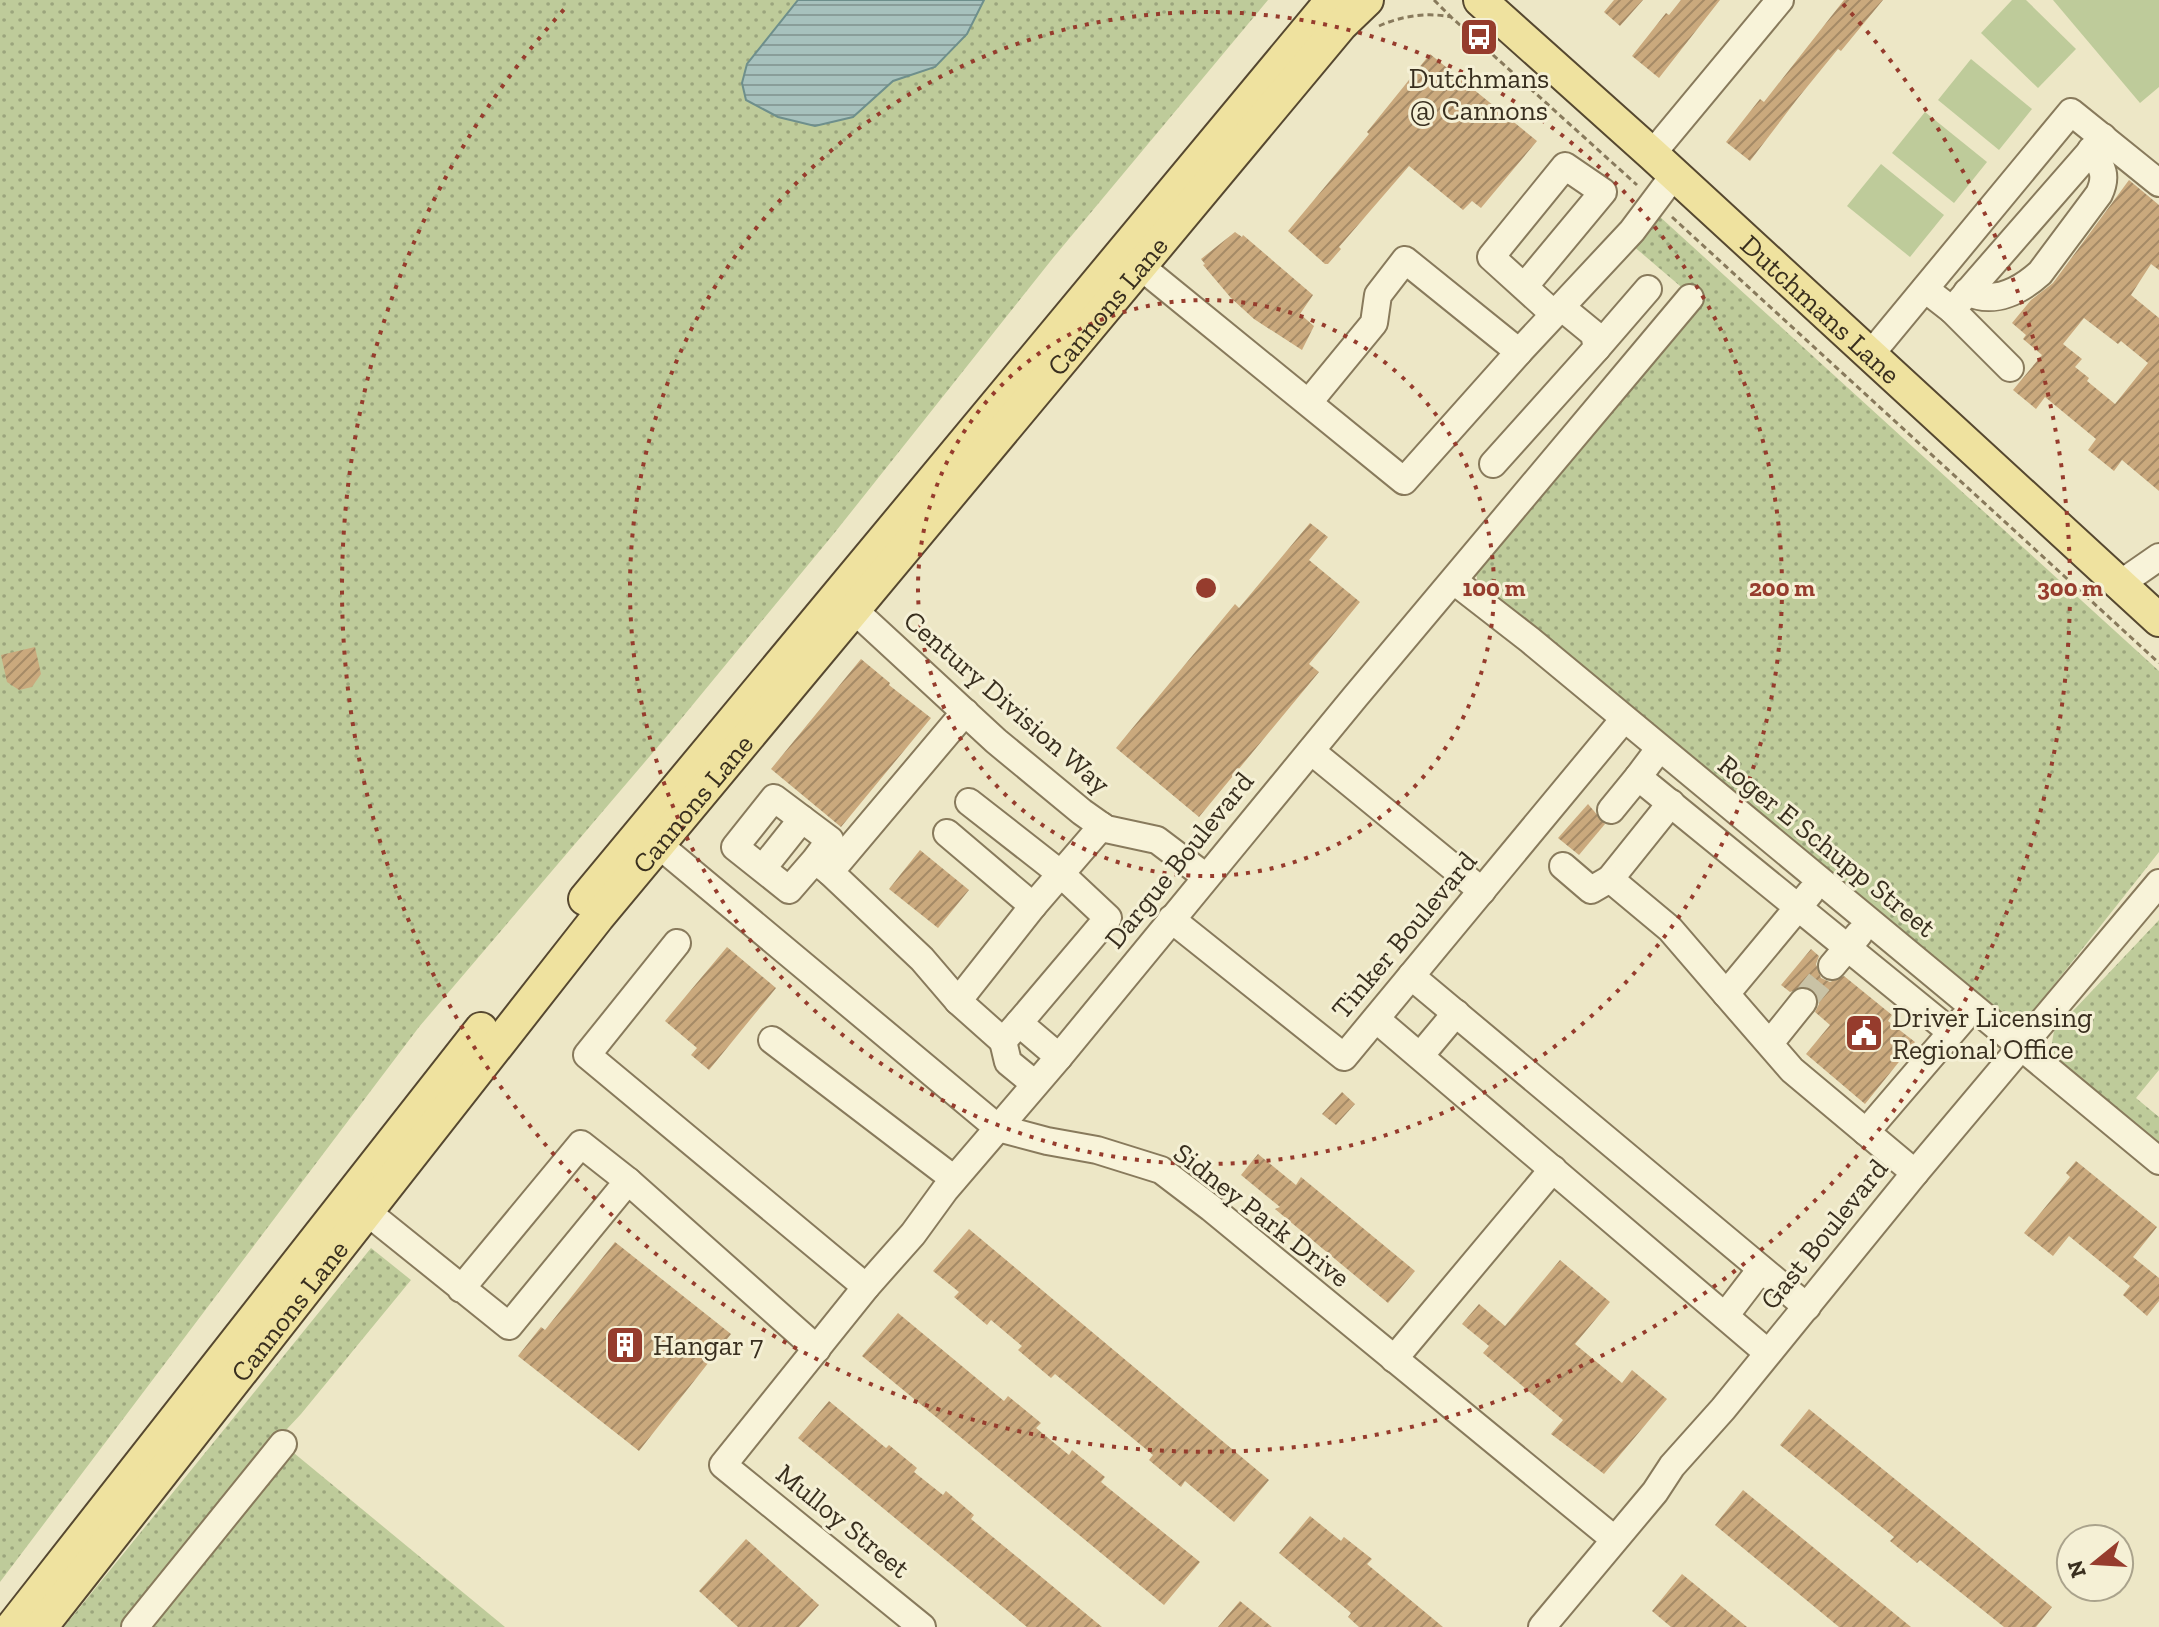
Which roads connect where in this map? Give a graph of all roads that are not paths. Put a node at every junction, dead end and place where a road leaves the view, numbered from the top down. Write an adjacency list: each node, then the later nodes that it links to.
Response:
1 (1332, 0): 24 (main road, Cannons Lane)
2 (1480, 0): 6 (main road, Dutchmans Lane)
3 (1780, 0): 6 (street)
4 (1370, 14): 8 (main road, Cannons Lane)
5 (2097, 144): 7 (street); 11 (street); 13 (street); 13 (street)
6 (1663, 164): 14 (street); 17 (main road, Dutchmans Lane)
7 (2159, 183)
8 (1140, 266): 19 (street); 24 (main road, Cannons Lane)
9 (1524, 287): 9 (street); 14 (street)
10 (1648, 289): 15 (street)
11 (1925, 289): 13 (street); 17 (street)
12 (1690, 298): 22 (street, Dargue Boulevard)
13 (1960, 301): 18 (street)
14 (1557, 310): 15 (street); 16 (street)
15 (1597, 348): 20 (street)
16 (1519, 352): 19 (street); 19 (street)
17 (1870, 355): 23 (main road, Dutchmans Lane)
18 (2010, 368)
19 (1309, 402)
20 (1493, 464)
21 (2159, 557): 23 (street)
22 (1454, 581): 27 (street, Roger E Schupp Street); 29 (street, Dargue Boulevard)
23 (2120, 584): 25 (main road, Dutchmans Lane)
24 (845, 602): 26 (street, Century Division Way); 37 (main road, Cannons Lane)
25 (2159, 620)
26 (965, 712): 35 (street, Century Division Way); 38 (street)
27 (1624, 719): 28 (street, Roger E Schupp Street); 46 (street, Tinker Boulevard)
28 (1659, 749): 30 (street); 44 (street, Roger E Schupp Street)
29 (1311, 751): 42 (street, Dargue Boulevard); 46 (street)
30 (1638, 777): 32 (street); 33 (street)
31 (969, 802): 41 (street)
32 (1671, 803): 43 (street); 48 (street)
33 (1611, 810)
34 (802, 819): 38 (street); 40 (street); 40 (street)
35 (1102, 826): 41 (street); 42 (street, Century Division Way)
36 (947, 833): 47 (street)
37 (650, 837): 68 (street, Sidney Park Drive); 75 (main road, Cannons Lane)
38 (822, 866): 40 (street); 55 (street)
39 (1563, 866): 43 (street)
40 (763, 868)
41 (1061, 874): 47 (street); 60 (street)
42 (1206, 877): 49 (street, Dargue Boulevard)
43 (1610, 879): 54 (street)
44 (1820, 881): 48 (street); 50 (street, Roger E Schupp Street)
45 (2159, 883): 64 (street, Gast Boulevard)
46 (1482, 891): 53 (street, Tinker Boulevard)
47 (1033, 906): 55 (street)
48 (1798, 906): 52 (street); 54 (street)
49 (1171, 919): 59 (street, Tinker Boulevard); 66 (street, Dargue Boulevard)
50 (1869, 922): 52 (street); 57 (street, Roger E Schupp Street)
51 (677, 943): 77 (street)
52 (1840, 957): 61 (street)
53 (1411, 976): 58 (street); 59 (street, Tinker Boulevard)
54 (1726, 994): 63 (street)
55 (958, 1001): 60 (street)
56 (1803, 1002): 63 (street)
57 (1974, 1008): 61 (street); 64 (street, Roger E Schupp Street)
58 (1456, 1013): 65 (street); 76 (street)
59 (1376, 1019): 65 (street)
60 (1011, 1032): 66 (street); 67 (street)
61 (1951, 1032): 69 (street)
62 (772, 1040): 73 (street)
63 (1770, 1043): 69 (street)
64 (2022, 1048): 70 (street, Roger E Schupp Street); 72 (street, Gast Boulevard)
65 (1420, 1056): 71 (street)
66 (1059, 1057): 67 (street, Dargue Boulevard)
67 (1035, 1084): 68 (street, Dargue Boulevard)
68 (998, 1128): 73 (street, Dargue Boulevard); 83 (street, Sidney Park Drive)
69 (1866, 1132): 72 (street)
70 (2159, 1161)
71 (1553, 1169): 80 (street); 83 (street)
72 (1915, 1173): 79 (street, Gast Boulevard)
73 (954, 1179): 77 (street, Dargue Boulevard)
74 (628, 1181): 78 (street); 78 (street); 81 (street)
75 (357, 1204): 78 (street); 87 (main road, Cannons Lane); 88 (main road, Cannons Lane)
76 (1761, 1269): 79 (street); 80 (street)
77 (866, 1287): 81 (street, Dargue Boulevard)
78 (461, 1289)
79 (1807, 1307): 82 (street, Gast Boulevard)
80 (1725, 1316): 82 (street)
81 (817, 1349): 85 (street, Dargue Boulevard)
82 (1768, 1353): 86 (street, Gast Boulevard)
83 (1394, 1359): 86 (street, Sidney Park Drive)
84 (283, 1444): 89 (street)
85 (723, 1465): 90 (street, Mulloy Street)
86 (1614, 1539): 91 (street, Gast Boulevard)
87 (12, 1627)
88 (41, 1627)
89 (135, 1627)
90 (922, 1627)
91 (1542, 1627)

